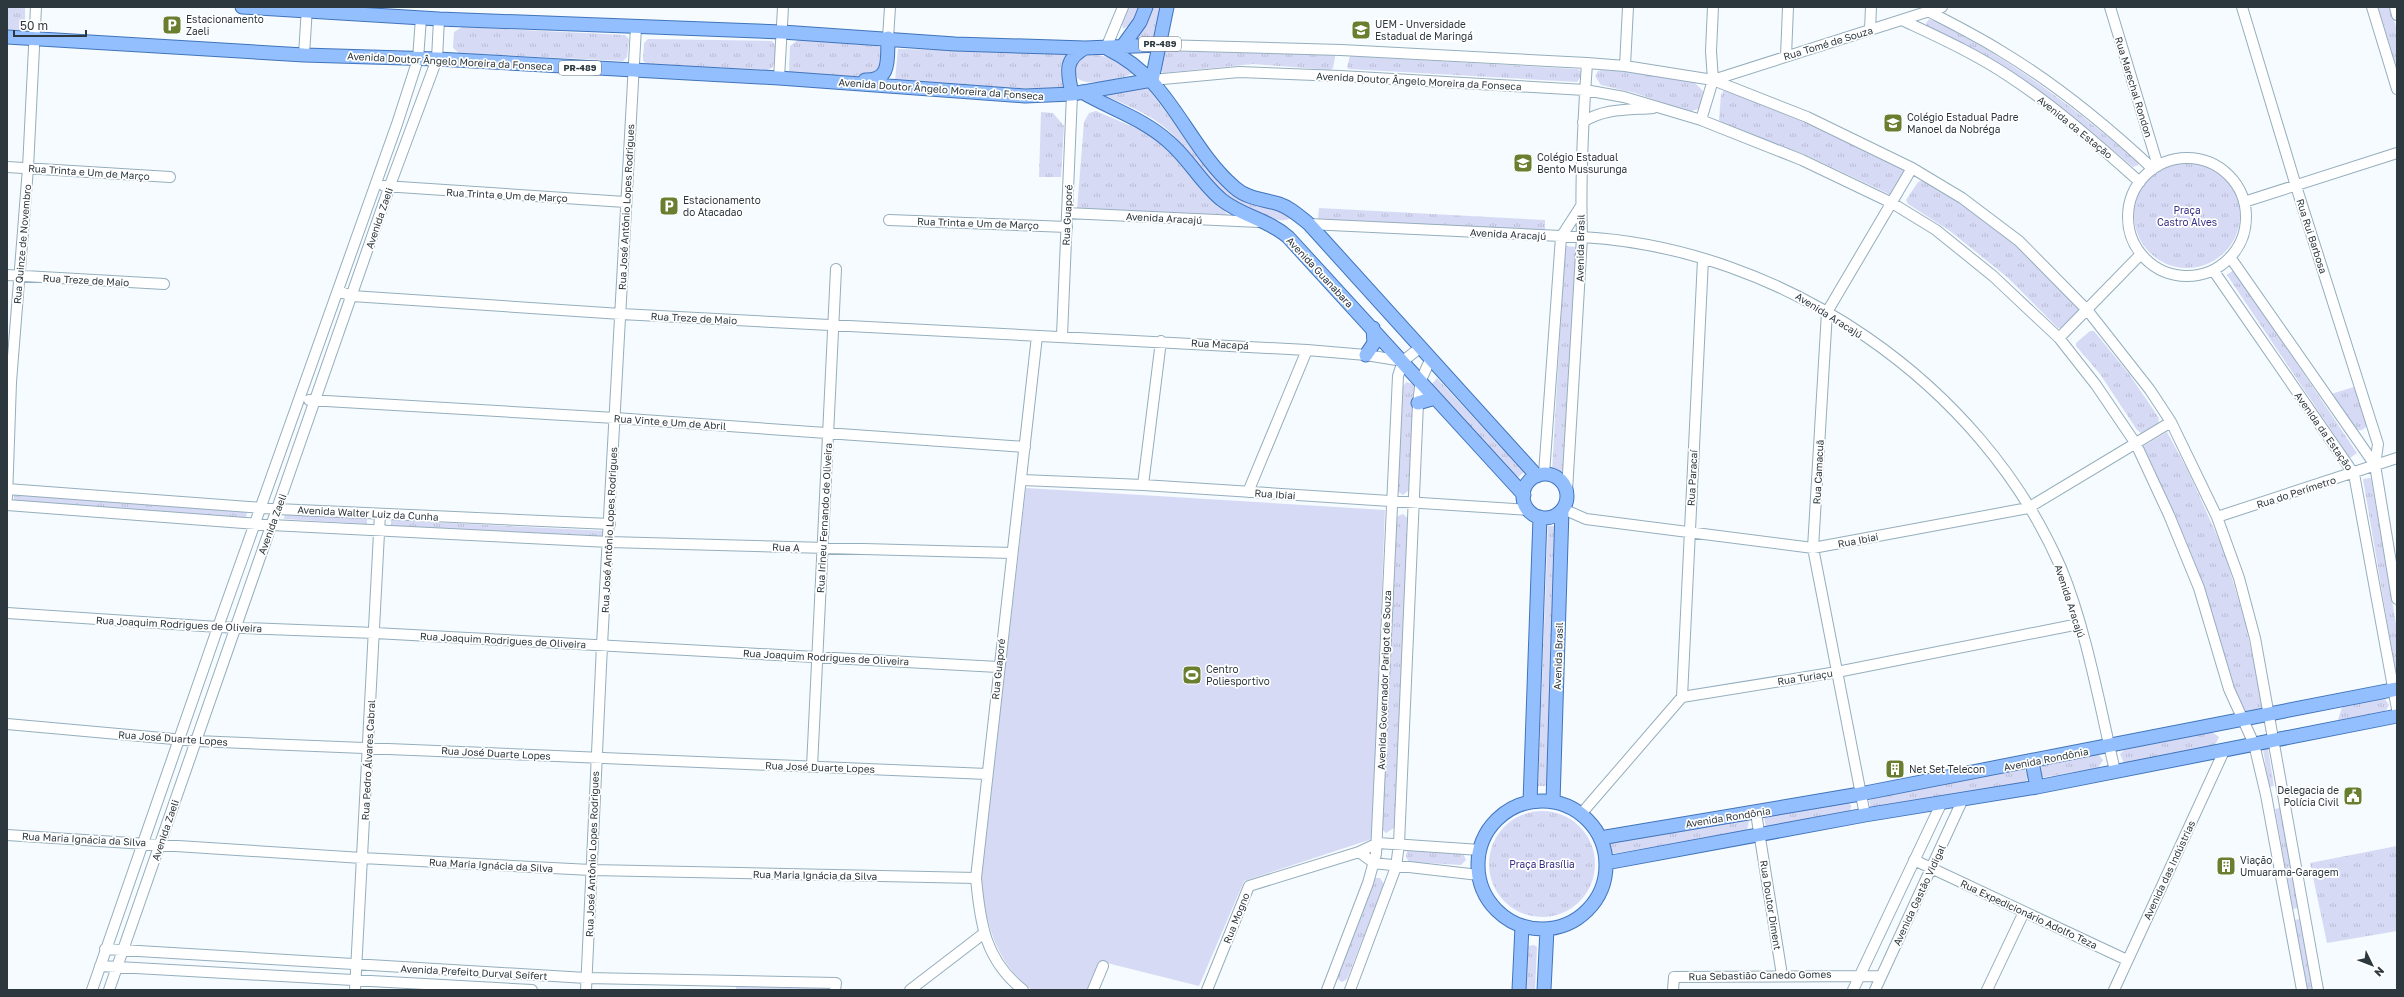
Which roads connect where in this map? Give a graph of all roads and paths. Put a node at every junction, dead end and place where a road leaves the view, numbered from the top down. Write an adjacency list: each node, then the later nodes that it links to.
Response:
1 (36, 7): 27 (street, Rua Quinze de Novembro)
2 (242, 7): 17 (main road, PR-489)
3 (783, 7): 25 (street)
4 (890, 7): 28 (street)
5 (1123, 7): 31 (street)
6 (1146, 7): 29 (main road, PR-489 / PR-489)
7 (1167, 7): 32 (main road, PR-489 / PR-489)
8 (1628, 7): 38 (street)
9 (1713, 7): 43 (street)
10 (1788, 7): 34 (street)
11 (1871, 7): 24 (street)
12 (1942, 7): 18 (street, Rua Tomé de Souza)
13 (2110, 7): 56 (street, Rua Marechal Rondon)
14 (2242, 7): 60 (street, Rua Rui Barbosa)
15 (2372, 7): 46 (street)
16 (2395, 7): 19 (street)
17 (307, 9): 20 (main road, PR-489); 33 (street)
18 (1928, 11): 22 (street, Rua Tomé de Souza); 56 (street, Avenida da Estação)
19 (2397, 15)
20 (421, 18): 21 (main road, PR-489); 35 (street, Avenida Zaeli)
21 (439, 19): 23 (main road, PR-489); 36 (street, Avenida Zaeli)
22 (1902, 20): 24 (street, Rua Tomé de Souza); 58 (street, Avenida da Estação)
23 (636, 27): 25 (main road, PR-489); 39 (street, Rua José Antônio Lopes Rodrigues)
24 (1870, 30): 34 (street, Rua Tomé de Souza)
25 (782, 32): 28 (main road, PR-489); 41 (street)
26 (7, 37): 27 (main road, Avenida Doutor Ângelo Moreira da Fonseca / PR-489)
27 (34, 38): 33 (main road, Avenida Doutor Ângelo Moreira da Fonseca / PR-489); 54 (street, Rua Quinze de Novembro)
28 (888, 38): 30 (main road, PR-489); 44 (main road)
29 (1122, 47): 31 (main road, PR-489); 32 (main road, PR-489)
30 (1085, 48): 31 (main road, PR-489); 48 (main road)
31 (1106, 48): 40 (main road)
32 (1159, 48): 37 (street); 40 (main road); 42 (main road, PR-489 / PR-489)
33 (304, 55): 35 (main road, Avenida Doutor Ângelo Moreira da Fonseca / PR-489)
34 (1786, 56): 43 (street, Rua Tomé de Souza)
35 (418, 59): 36 (main road, Avenida Doutor Ângelo Moreira da Fonseca / PR-489); 59 (street, Avenida Zaeli)
36 (437, 59): 39 (main road, Avenida Doutor Ângelo Moreira da Fonseca / PR-489); 61 (street, Avenida Zaeli)
37 (1587, 63): 38 (street); 47 (street)
38 (1625, 66): 43 (street)
39 (633, 71): 41 (main road, Avenida Doutor Ângelo Moreira da Fonseca / PR-489); 62 (street, Rua José Antônio Lopes Rodrigues)
40 (1142, 71): 42 (main road); 45 (main road)
41 (780, 78): 44 (main road, Avenida Doutor Ângelo Moreira da Fonseca / PR-489)
42 (1152, 80): 45 (main road, Avenida Doutor Ângelo Moreira da Fonseca / PR-489); 47 (street, Avenida Doutor Ângelo Moreira da Fonseca); 69 (main road)
43 (1713, 80): 50 (street); 55 (street)
44 (853, 83): 48 (main road, Avenida Doutor Ângelo Moreira da Fonseca / PR-489)
45 (1128, 84): 48 (main road, Avenida Doutor Ângelo Moreira da Fonseca / PR-489)
46 (2397, 89)
47 (1585, 90): 49 (street, Avenida Doutor Ângelo Moreira da Fonseca); 51 (street)
48 (1077, 93): 66 (street, Rua Guaporé); 68 (main road, Avenida Guanabara)
49 (1659, 108): 50 (street, Avenida Doutor Ângelo Moreira da Fonseca); 51 (street)
50 (1701, 120): 64 (street, Avenida Doutor Ângelo Moreira da Fonseca)
51 (1583, 122): 65 (street)
52 (2397, 153): 60 (street)
53 (7, 167): 54 (street, Rua Trinta e Um de Março)
54 (28, 168): 57 (street, Rua Trinta e Um de Março); 79 (street, Rua Quinze de Novembro)
55 (1912, 168): 64 (street, Rua Camacuã); 83 (street)
56 (2155, 168): 58 (street); 63 (street)
57 (170, 177)
58 (2140, 182): 73 (street)
59 (376, 184): 61 (street, Rua Trinta e Um de Março); 81 (street, Avenida Zaeli)
60 (2296, 186): 63 (street); 109 (street, Rua Rui Barbosa)
61 (389, 188): 62 (street, Rua Trinta e Um de Março); 82 (street, Avenida Zaeli)
62 (625, 202): 85 (street, Rua José Antônio Lopes Rodrigues)
63 (2244, 202): 74 (street)
64 (1892, 203): 84 (street, Rua Camacuã); 90 (street, Avenida Doutor Ângelo Moreira da Fonseca)
65 (1581, 206): 71 (street, Avenida Brasil); 72 (street, Avenida Brasil)
66 (1068, 213): 68 (street, Avenida Aracajú); 70 (street, Rua Guaporé)
67 (889, 220): 70 (street, Rua Trinta e Um de Março)
68 (1260, 222): 87 (main road, Avenida Guanabara)
69 (1309, 224): 71 (street, Avenida Aracajú); 92 (main road)
70 (1067, 227): 89 (street, Rua Guaporé)
71 (1561, 237): 72 (street, Avenida Aracajú); 111 (street, Avenida Brasil)
72 (1582, 237): 75 (street, Avenida Aracajú); 115 (street, Avenida Brasil)
73 (2141, 254): 77 (street); 83 (street)
74 (2230, 257): 77 (street); 109 (street)
75 (1703, 259): 84 (street, Avenida Aracajú); 133 (street, Rua Paracaí)
76 (836, 269): 86 (street, Rua Irineu Fernando de Oliveira)
77 (2213, 270): 110 (street, Avenida da Estação)
78 (7, 275): 79 (street, Rua Treze de Maio)
79 (19, 276): 80 (street, Rua Treze de Maio); 98 (street, Rua Quinze de Novembro)
80 (164, 284)
81 (338, 292): 82 (street, Rua Treze de Maio); 99 (street, Avenida Zaeli)
82 (352, 296): 85 (street, Rua Treze de Maio); 101 (street, Avenida Zaeli)
83 (2088, 310): 90 (street); 104 (street)
84 (1827, 312): 123 (street, Avenida Aracajú); 136 (street, Rua Camacuã)
85 (621, 314): 86 (street, Rua Treze de Maio); 103 (street, Rua José Antônio Lopes Rodrigues)
86 (833, 325): 88 (street, Rua Treze de Maio); 105 (street, Rua Irineu Fernando de Oliveira)
87 (1373, 328): 94 (main road); 96 (main road, Avenida Guanabara)
88 (1037, 336): 89 (street, Rua Macapá); 107 (street, Rua Guaporé)
89 (1062, 336): 91 (street, Rua Macapá)
90 (2059, 338): 106 (street, Avenida Doutor Ângelo Moreira da Fonseca)
91 (1161, 341): 93 (street, Rua Macapá); 113 (street)
92 (1422, 347): 95 (main road); 96 (street)
93 (1307, 350): 94 (street, Rua Macapá); 116 (street)
94 (1366, 355): 96 (street, Rua Macapá)
95 (1431, 358): 97 (street); 111 (main road)
96 (1403, 361): 97 (main road, Avenida Guanabara); 119 (street, Avenida Governador Parigot de Souza)
97 (1421, 380): 100 (main road, Avenida Guanabara); 102 (street)
98 (9, 382): 114 (street, Rua Quinze de Novembro)
99 (300, 398): 101 (street, Rua Vinte e Um de Abril); 122 (street, Avenida Zaeli)
100 (1435, 398): 102 (main road); 117 (main road, Avenida Guanabara)
101 (315, 401): 103 (street, Rua Vinte e Um de Abril); 124 (street, Avenida Zaeli)
102 (1418, 403): 120 (street)
103 (615, 418): 105 (street, Rua Vinte e Um de Abril); 130 (street, Rua José Antônio Lopes Rodrigues)
104 (2171, 422): 106 (street, Rua Ibiai); 128 (street)
105 (828, 433): 107 (street, Rua Vinte e Um de Abril); 135 (street, Rua Irineu Fernando de Oliveira)
106 (2136, 444): 123 (street, Rua Ibiai); 153 (street, Avenida Doutor Ângelo Moreira da Fonseca)
107 (1025, 447): 112 (street, Rua Guaporé)
108 (2397, 458): 109 (street, Rua do Perímetro)
109 (2375, 466): 110 (street, Rua do Perímetro); 138 (street)
110 (2354, 474): 128 (street, Rua do Perímetro); 148 (street, Avenida da Estação)
111 (1541, 475): 115 (main road); 117 (main road)
112 (1022, 480): 113 (street, Rua Ibiai); 137 (street, Rua Guaporé)
113 (1143, 485): 116 (street, Rua Ibiai)
114 (8, 489): 118 (street, Rua Quinze de Novembro); 122 (street, Avenida Walter Luiz da Cunha)
115 (1567, 491): 125 (main road)
116 (1248, 492): 119 (street, Rua Ibiai)
117 (1524, 495): 127 (main road)
118 (7, 498)
119 (1391, 503): 120 (street, Rua Ibiai); 180 (street, Avenida Governador Parigot de Souza)
120 (1415, 504): 127 (street, Rua Ibiai); 182 (street)
121 (7, 505): 129 (street, Avenida Walter Luiz da Cunha)
122 (261, 508): 124 (street, Avenida Walter Luiz da Cunha); 129 (street, Avenida Zaeli)
123 (2028, 508): 136 (street, Rua Ibiai); 140 (street, Avenida Aracajú)
124 (277, 509): 126 (street, Avenida Walter Luiz da Cunha); 131 (street, Avenida Zaeli)
125 (1563, 510): 127 (main road); 133 (street, Rua Ibiai); 171 (main road, Avenida Brasil)
126 (380, 514): 130 (street, Avenida Walter Luiz da Cunha); 132 (street, Rua Pedro Álvares Cabral)
127 (1534, 514): 170 (main road)
128 (2217, 517): 151 (street)
129 (256, 523): 131 (street, Avenida Walter Luiz da Cunha); 141 (street, Avenida Zaeli)
130 (610, 524): 134 (street, Rua José Antônio Lopes Rodrigues)
131 (271, 525): 132 (street, Avenida Walter Luiz da Cunha); 142 (street, Avenida Zaeli)
132 (380, 531): 134 (street, Avenida Walter Luiz da Cunha); 143 (street, Rua Pedro Álvares Cabral)
133 (1690, 533): 136 (street, Rua Ibiai); 149 (street, Rua Paracaí)
134 (609, 542): 135 (street, Rua A); 144 (street, Rua José Antônio Lopes Rodrigues)
135 (822, 548): 137 (street, Rua A); 145 (street, Rua Irineu Fernando de Oliveira)
136 (1813, 548): 147 (street, Rua Camacuã)
137 (1012, 553): 146 (street, Rua Guaporé)
138 (2397, 599)
139 (7, 613): 141 (street, Rua Joaquim Rodrigues de Oliveira)
140 (2079, 624): 147 (street, Rua Turiaçu); 160 (street, Avenida Aracajú)
141 (218, 627): 142 (street, Rua Joaquim Rodrigues de Oliveira); 155 (street, Avenida Zaeli)
142 (235, 628): 143 (street, Rua Joaquim Rodrigues de Oliveira); 157 (street, Avenida Zaeli)
143 (375, 633): 144 (street, Rua Joaquim Rodrigues de Oliveira); 159 (street, Rua Pedro Álvares Cabral)
144 (602, 645): 145 (street, Rua Joaquim Rodrigues de Oliveira); 162 (street, Rua José Antônio Lopes Rodrigues)
145 (817, 657): 146 (street, Rua Joaquim Rodrigues de Oliveira); 164 (street, Rua Irineu Fernando de Oliveira)
146 (998, 666): 166 (street, Rua Guaporé)
147 (1837, 672): 149 (street, Rua Turiaçu); 168 (street, Rua Camacuã)
148 (2395, 690): 150 (street, Avenida da Estação); 151 (main road, Avenida Rondônia)
149 (1682, 697): 174 (street)
150 (2397, 709)
151 (2270, 714): 153 (main road, Avenida Rondônia); 156 (street)
152 (2397, 716): 156 (main road)
153 (2243, 721): 158 (street, Avenida Doutor Ângelo Moreira da Fonseca); 160 (main road, Avenida Rondônia)
154 (7, 724): 155 (street, Rua José Duarte Lopes)
155 (180, 740): 157 (street, Rua José Duarte Lopes); 179 (street, Avenida Zaeli)
156 (2274, 740): 158 (main road); 195 (street)
157 (196, 741): 159 (street, Rua José Duarte Lopes); 181 (street, Avenida Zaeli)
158 (2254, 744): 161 (main road); 196 (street, Avenida Doutor Ângelo Moreira da Fonseca)
159 (369, 747): 162 (street, Rua José Duarte Lopes); 185 (street, Rua Pedro Álvares Cabral)
160 (2109, 747): 163 (main road, Avenida Rondônia); 165 (street, Avenida Aracajú)
161 (2224, 751): 165 (main road); 202 (street, Avenida das Indústrias)
162 (596, 758): 164 (street, Rua José Duarte Lopes); 191 (street, Rua José Antônio Lopes Rodrigues)
163 (2032, 762): 167 (main road); 168 (main road, Avenida Rondônia)
164 (812, 767): 166 (street, Rua José Duarte Lopes)
165 (2115, 772): 167 (main road)
166 (987, 774): 193 (street, Rua Guaporé)
167 (2037, 787): 169 (main road)
168 (1860, 794): 173 (main road, Avenida Rondônia); 175 (street, Rua Camacuã)
169 (1962, 801): 172 (main road); 190 (street, Avenida Gastão Vidigal)
170 (1530, 802): 171 (main road); 183 (main road)
171 (1553, 802): 174 (main road)
172 (1941, 804): 175 (main road); 186 (street, Avenida Gastão Vidigal)
173 (1756, 813): 177 (street, Rua Doutor Diment); 178 (main road, Avenida Rondônia)
174 (1581, 814): 178 (main road)
175 (1864, 815): 177 (main road)
176 (7, 834): 179 (street, Rua Maria Ignácia da Silva)
177 (1760, 835): 188 (main road); 207 (street, Rua Doutor Diment)
178 (1600, 838): 188 (main road)
179 (144, 843): 181 (street, Rua Maria Ignácia da Silva); 200 (street, Avenida Zaeli)
180 (1378, 843): 182 (street); 184 (street, Rua Mogno); 187 (street, Avenida Governador Parigot de Souza)
181 (160, 844): 185 (street, Rua Maria Ignácia da Silva); 201 (street, Avenida Zaeli)
182 (1399, 844): 183 (street); 189 (street)
183 (1480, 850): 192 (main road)
184 (1358, 852): 187 (street); 222 (street, Rua Mogno)
185 (362, 858): 191 (street, Rua Maria Ignácia da Silva); 203 (street, Rua Pedro Álvares Cabral)
186 (1914, 860): 190 (street, Rua Expedicionário Adolfo Teza); 208 (street, Avenida Gastão Vidigal)
187 (1374, 863): 189 (street); 212 (street, Avenida Governador Parigot de Souza)
188 (1606, 863): 198 (main road)
189 (1396, 867): 192 (street); 223 (street)
190 (1931, 868): 194 (street, Rua Expedicionário Adolfo Teza); 209 (street, Avenida Gastão Vidigal)
191 (591, 870): 193 (street, Rua Maria Ignácia da Silva); 210 (street, Rua José Antônio Lopes Rodrigues)
192 (1479, 875): 197 (main road)
193 (976, 878): 199 (street, Rua Guaporé)
194 (2024, 912): 202 (street, Rua Expedicionário Adolfo Teza); 228 (street)
195 (2304, 913): 196 (street); 231 (street)
196 (2289, 916): 230 (street, Avenida Doutor Ângelo Moreira da Fonseca)
197 (1522, 926): 198 (main road); 224 (main road)
198 (1547, 929): 213 (main road)
199 (983, 934): 219 (street); 220 (street, Rua Guaporé)
200 (105, 949): 201 (street, Avenida Prefeito Durval Seifert); 204 (street, Avenida Zaeli)
201 (122, 952): 203 (street, Avenida Prefeito Durval Seifert); 206 (street, Avenida Zaeli)
202 (2127, 960): 229 (street, Avenida das Indústrias)
203 (356, 964): 210 (street, Avenida Prefeito Durval Seifert); 211 (street, Rua Pedro Álvares Cabral)
204 (100, 966): 206 (street, Avenida Prefeito Durval Seifert); 214 (street, Avenida Zaeli)
205 (1103, 966): 221 (street)
206 (117, 968): 211 (street, Avenida Prefeito Durval Seifert); 215 (street, Avenida Zaeli)
207 (1782, 974): 208 (street, Rua Sebastião Canedo Gomes); 225 (street, Rua Sebastião Canedo Gomes)
208 (1860, 974): 209 (street, Rua Sebastião Canedo Gomes); 226 (street, Avenida Gastão Vidigal)
209 (1881, 976): 227 (street, Avenida Gastão Vidigal)
210 (586, 978): 217 (street, Rua José Antônio Lopes Rodrigues); 218 (street, Avenida Prefeito Durval Seifert)
211 (355, 985): 216 (street, Avenida Prefeito Durval Seifert)
212 (1329, 989)
213 (1542, 989)
214 (92, 990)
215 (109, 990)
216 (532, 990)
217 (586, 990)
218 (835, 990)
219 (910, 990)
220 (1023, 990)
221 (1093, 990)
222 (1207, 990)
223 (1350, 990)
224 (1519, 990)
225 (1673, 990)
226 (1853, 990)
227 (1875, 990)
228 (1987, 990)
229 (2114, 990)
230 (2302, 990)
231 (2318, 990)

